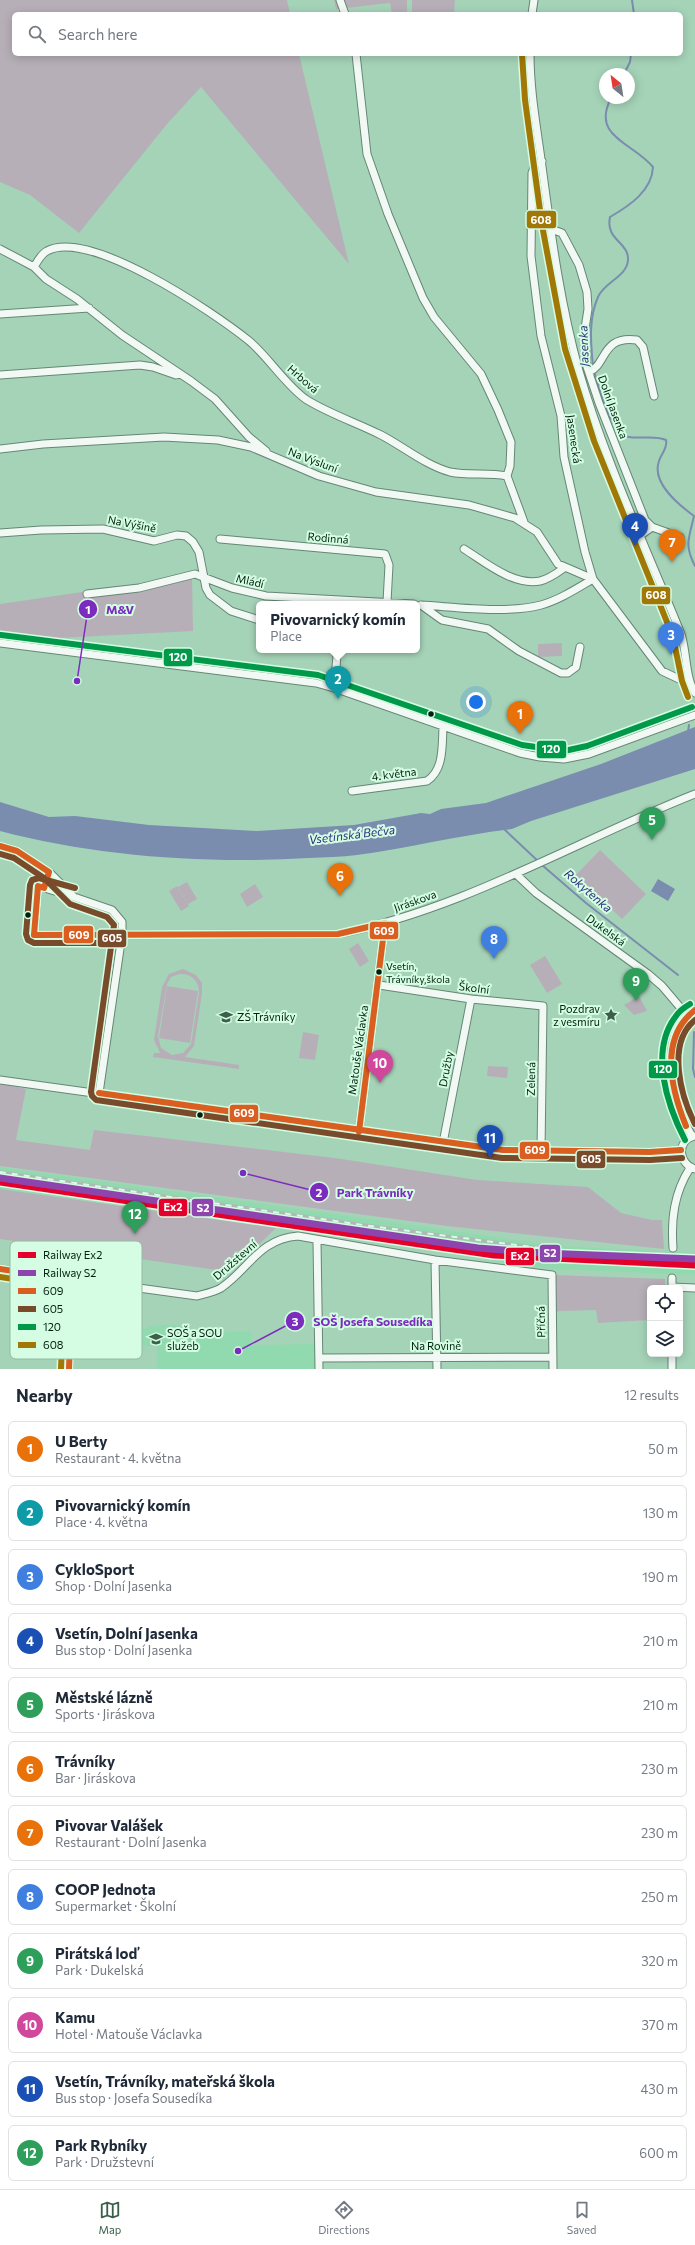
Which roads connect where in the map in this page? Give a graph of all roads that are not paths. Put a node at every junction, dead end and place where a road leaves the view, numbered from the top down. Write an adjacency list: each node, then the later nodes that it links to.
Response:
1 (340, 0): 3 (street)
2 (534, 0): 4 (street)
3 (344, 12)
4 (532, 12)
5 (356, 56): 19 (street)
6 (530, 56): 7 (street, Dolní Jasenka)
7 (542, 161): 8 (street, Dolní Jasenka); 29 (street, Jasenecká)
8 (551, 229): 13 (street, Dolní Jasenka); 23 (street, Dolní Jasenka)
9 (0, 249): 10 (street)
10 (34, 267): 11 (street); 19 (street, Hrbová)
11 (89, 308): 12 (street); 15 (street)
12 (0, 314)
13 (592, 371): 16 (street, Dolní Jasenka); 21 (street, Dolní Jasenka)
14 (0, 375): 15 (street)
15 (191, 381): 18 (street)
16 (654, 396)
17 (0, 449): 18 (street, Na Výsluní)
18 (269, 454): 20 (street, Na Výsluní)
19 (507, 476): 20 (street)
20 (524, 522): 27 (street, Na Výsluní)
21 (652, 527): 23 (street); 24 (street)
22 (0, 533): 28 (street, Na Výšině)
23 (641, 535): 39 (street, Dolní Jasenka)
24 (680, 537)
25 (220, 539): 32 (street, Rodinná)
26 (464, 549): 27 (street)
27 (564, 568): 29 (street, Na Výsluní)
28 (204, 576): 30 (street, Mládí); 31 (street, Mládí); 35 (street, Na Výšině)
29 (593, 580): 33 (street); 39 (street, Jasenecká)
30 (87, 594)
31 (367, 601)
32 (387, 601)
33 (420, 604)
34 (420, 605): 37 (street)
35 (256, 619)
36 (0, 643): 40 (street)
37 (580, 647)
38 (335, 653): 40 (street)
39 (689, 678): 41 (street, Dolní Jasenka)
40 (334, 688): 43 (street)
41 (695, 693)
42 (695, 715): 43 (street)
43 (443, 727): 44 (street, 4. května)
44 (352, 791)
45 (695, 794): 48 (street, Jiráskova)
46 (0, 846): 47 (street)
47 (49, 872): 49 (street); 50 (street)
48 (517, 875): 51 (street, Jiráskova); 56 (street, Dukelská)
49 (44, 888): 50 (street); 52 (street, Jiráskova)
50 (74, 897): 52 (street)
51 (385, 923): 52 (street, Jiráskova); 53 (street, Matouše Václavka)
52 (122, 935): 59 (street)
53 (379, 985): 54 (street, Školní); 60 (street, Matouše Václavka)
54 (471, 999): 55 (street, Školní); 62 (street, Družby)
55 (543, 1006): 64 (street, Zelená)
56 (679, 1006)
57 (695, 1010): 61 (street)
58 (0, 1080): 59 (street)
59 (99, 1093): 60 (street)
60 (359, 1132): 62 (street)
61 (693, 1136): 63 (street)
62 (443, 1143): 64 (street)
63 (681, 1150): 64 (street); 65 (street)
64 (541, 1152)
65 (693, 1168): 67 (street)
66 (317, 1241): 68 (street, Družstevní); 76 (street, Družstevní); 80 (street)
67 (673, 1248)
68 (435, 1260): 71 (street, Družstevní); 77 (street)
69 (0, 1269): 70 (street, Družstevní)
70 (10, 1271)
71 (552, 1275): 78 (street, Příčná)
72 (672, 1278): 73 (street)
73 (672, 1285)
74 (683, 1287): 75 (street)
75 (695, 1288)
76 (142, 1289)
77 (437, 1356): 78 (street, Na Rovině); 80 (street, Na Rovině); 84 (street)
78 (553, 1357): 85 (street, Příčná)
79 (672, 1357): 86 (street)
80 (319, 1358): 83 (street)
81 (69, 1359): 82 (street)
82 (69, 1369)
83 (319, 1369)
84 (437, 1369)
85 (553, 1369)
86 (672, 1369)

